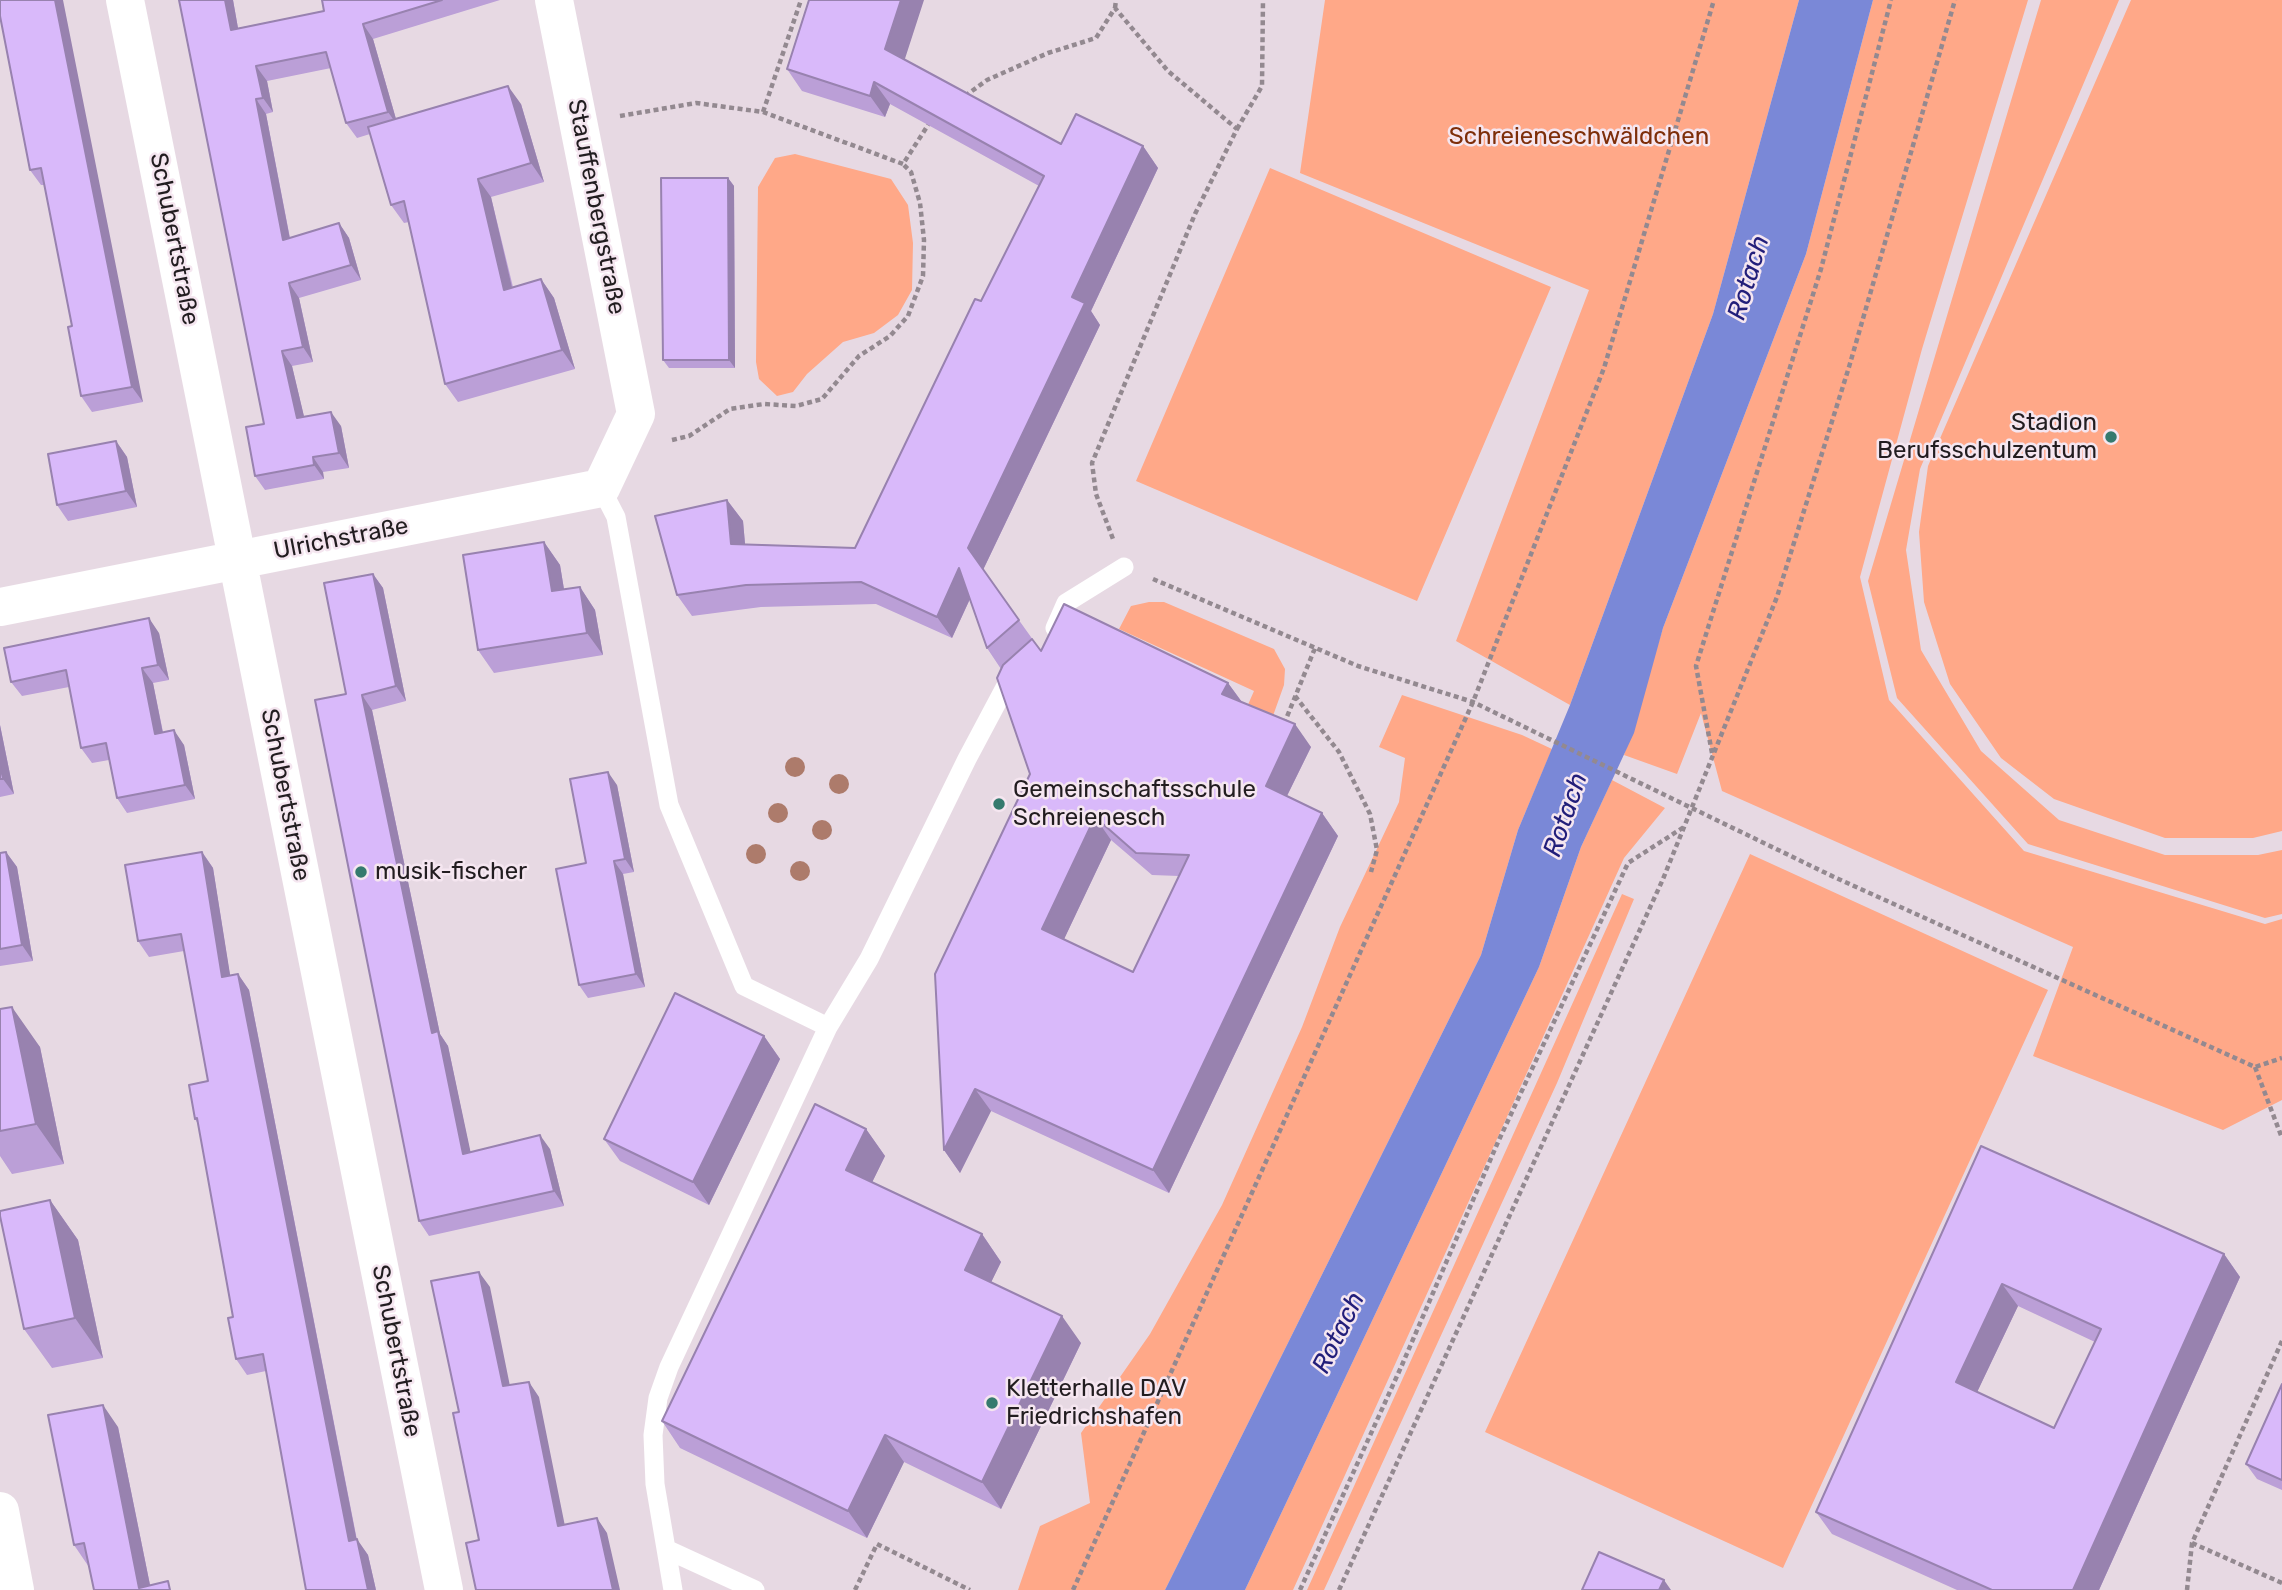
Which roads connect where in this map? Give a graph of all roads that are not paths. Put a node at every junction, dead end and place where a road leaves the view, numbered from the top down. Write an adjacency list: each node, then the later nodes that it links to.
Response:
1 (125, 0): 4 (street, Schubertstraße)
2 (554, 0): 3 (street, Stauffenbergstraße)
3 (601, 488): 4 (street, Ulrichstraße); 9 (lane)
4 (238, 559): 6 (street, Ulrichstraße); 13 (street, Schubertstraße)
5 (1124, 567): 7 (lane)
6 (0, 607)
7 (1047, 647)
8 (1028, 663): 9 (lane)
9 (828, 1027): 11 (lane)
10 (0, 1511): 12 (street)
11 (667, 1550): 14 (lane); 15 (lane)
12 (15, 1590)
13 (443, 1590)
14 (673, 1590)
15 (755, 1590)

